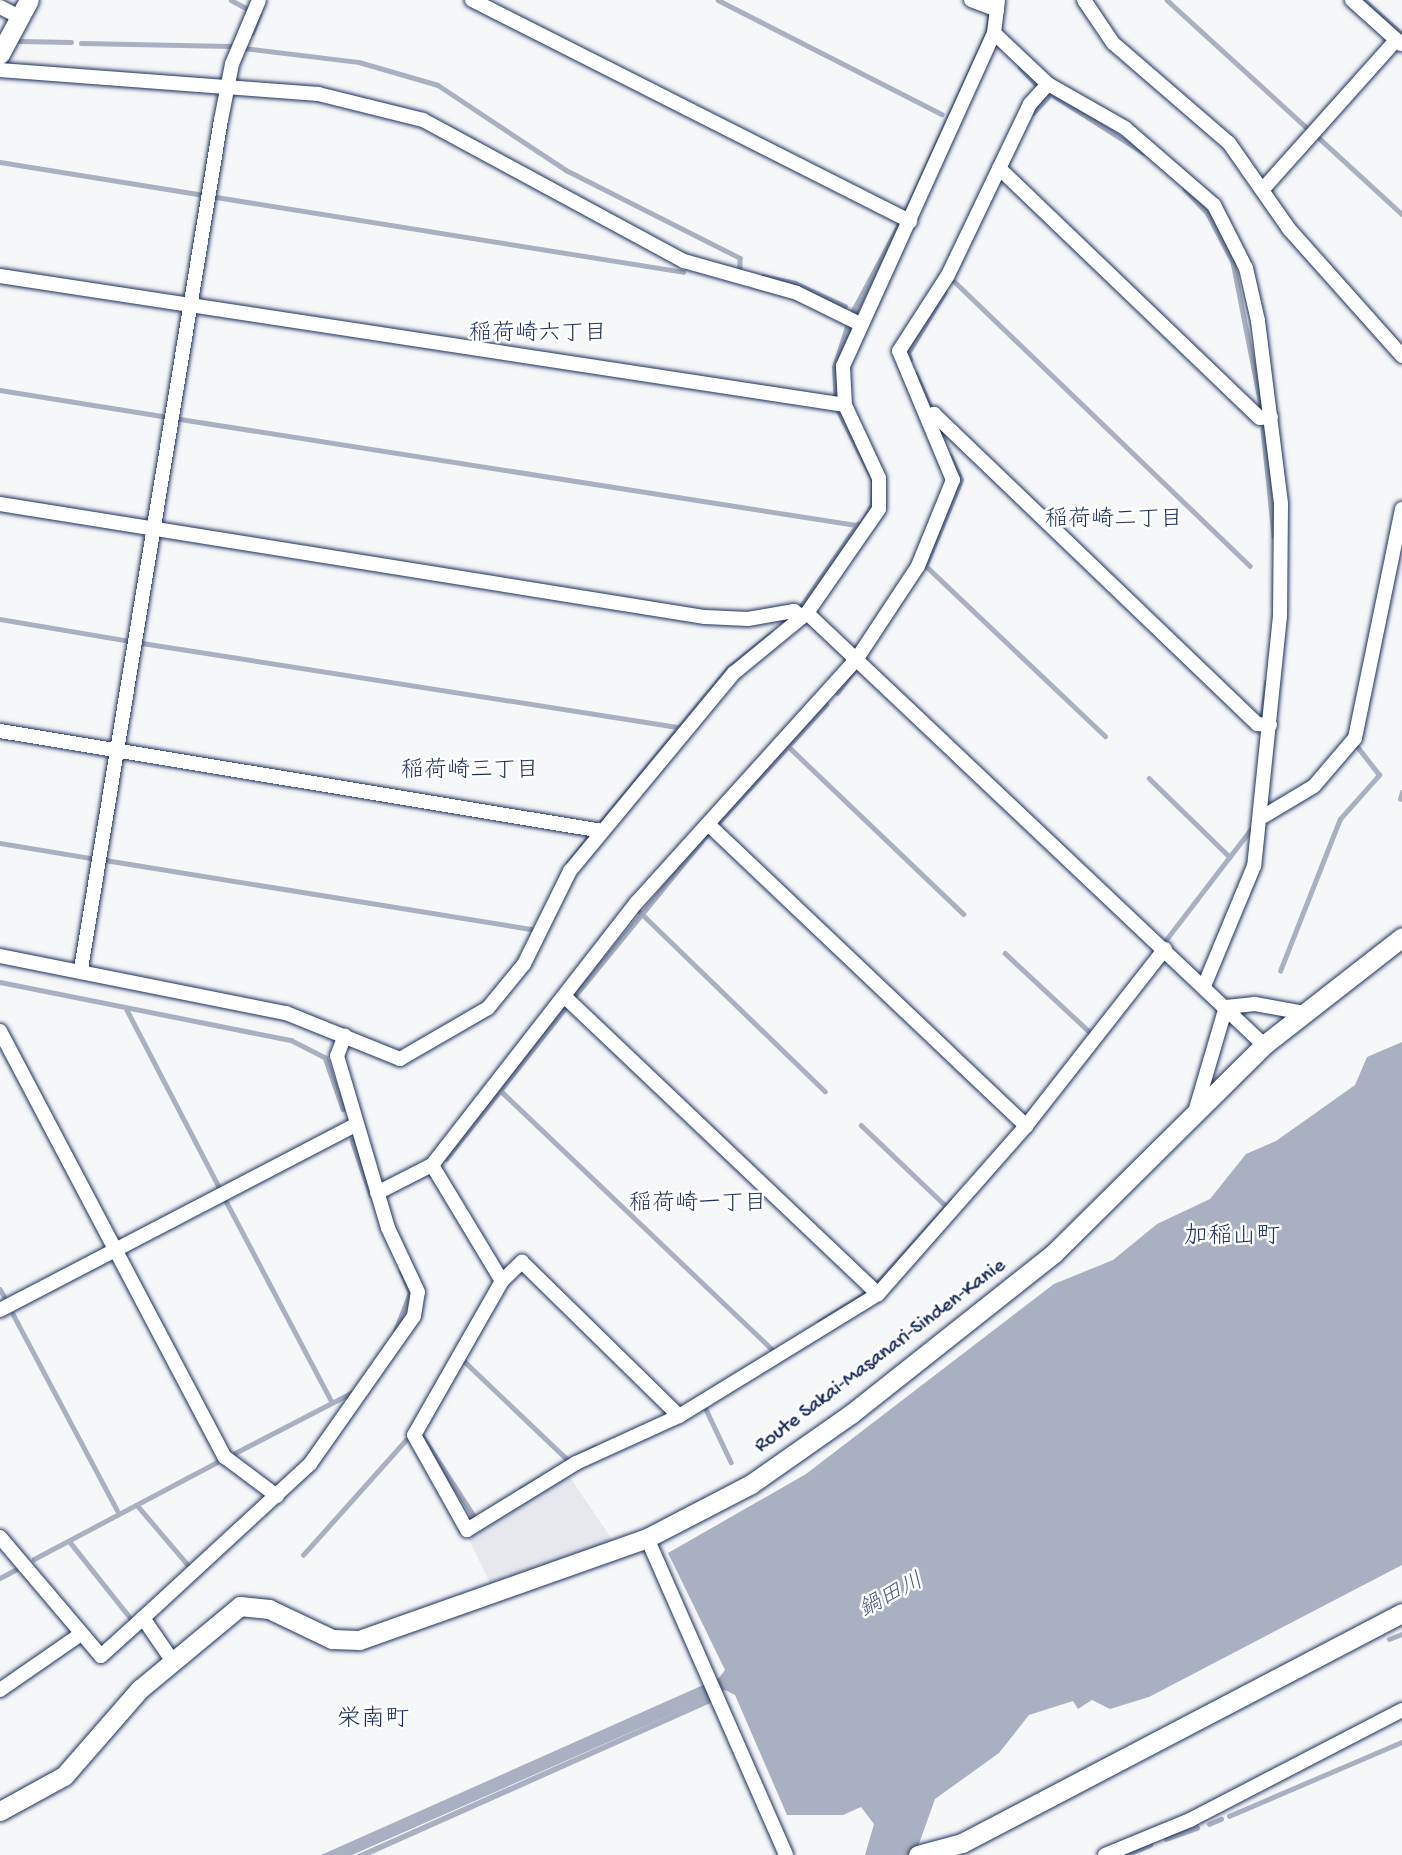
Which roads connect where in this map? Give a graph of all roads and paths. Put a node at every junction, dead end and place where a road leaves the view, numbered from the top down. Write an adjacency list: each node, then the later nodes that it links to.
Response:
1 (259, 0): 12 (street)
2 (472, 0): 16 (street)
3 (1084, 0): 15 (street)
4 (1352, 0): 9 (street)
5 (988, 5): 8 (street)
6 (0, 8): 7 (street)
7 (24, 9): 10 (main road)
8 (994, 33): 13 (street); 16 (street)
9 (1399, 43): 15 (street)
10 (0, 54)
11 (0, 70): 12 (street)
12 (228, 84): 18 (street); 19 (street)
13 (1048, 84): 14 (street); 23 (street)
14 (999, 168): 22 (street); 23 (street)
15 (1263, 189): 20 (street)
16 (906, 219): 19 (street)
17 (0, 276): 18 (street)
18 (192, 307): 21 (street); 26 (street)
19 (852, 320): 21 (street)
20 (1402, 356)
21 (840, 406): 27 (street)
22 (928, 417): 28 (street); 29 (street)
23 (1271, 417): 29 (street)
24 (0, 504): 26 (street)
25 (1402, 509): 32 (street)
26 (155, 529): 27 (street); 31 (street)
27 (800, 614): 28 (street); 34 (street)
28 (858, 657): 33 (street); 36 (street)
29 (1270, 725): 32 (street)
30 (0, 731): 31 (street)
31 (121, 751): 34 (street); 38 (street)
32 (1264, 816): 39 (street)
33 (708, 824): 40 (street); 48 (street)
34 (602, 831): 44 (street)
35 (1402, 937): 42 (main road, Route Sakai-Masanari-Sinden-Kanie)
36 (1165, 948): 39 (street); 48 (street)
37 (0, 956): 38 (street)
38 (81, 969): 44 (street)
39 (1205, 984): 41 (street)
40 (564, 996): 49 (street); 53 (street)
41 (1226, 1007): 42 (street); 45 (street); 46 (street)
42 (1305, 1013): 45 (main road, Route Sakai-Masanari-Sinden-Kanie)
43 (0, 1031): 51 (street)
44 (345, 1035): 47 (street)
45 (1264, 1045): 46 (main road, Route Sakai-Masanari-Sinden-Kanie)
46 (1194, 1114): 58 (main road, Route Sakai-Masanari-Sinden-Kanie)
47 (355, 1125): 50 (street); 51 (street)
48 (1026, 1126): 53 (street)
49 (432, 1165): 50 (street); 52 (street)
50 (377, 1193): 56 (street)
51 (115, 1252): 54 (street); 56 (street)
52 (502, 1281): 55 (street); 55 (street)
53 (878, 1294): 55 (street)
54 (0, 1310)
55 (680, 1416)
56 (278, 1496): 60 (street)
57 (0, 1537): 61 (street)
58 (647, 1538): 62 (main road, Route Sakai-Masanari-Sinden-Kanie); 68 (street)
59 (1402, 1613): 66 (main road)
60 (143, 1618): 61 (street); 62 (street)
61 (80, 1633): 63 (street)
62 (172, 1660): 65 (main road, Route Sakai-Masanari-Sinden-Kanie)
63 (0, 1690)
64 (1402, 1710): 69 (street)
65 (0, 1811)
66 (960, 1849): 67 (main road)
67 (923, 1854)
68 (786, 1855)
69 (1105, 1855)

